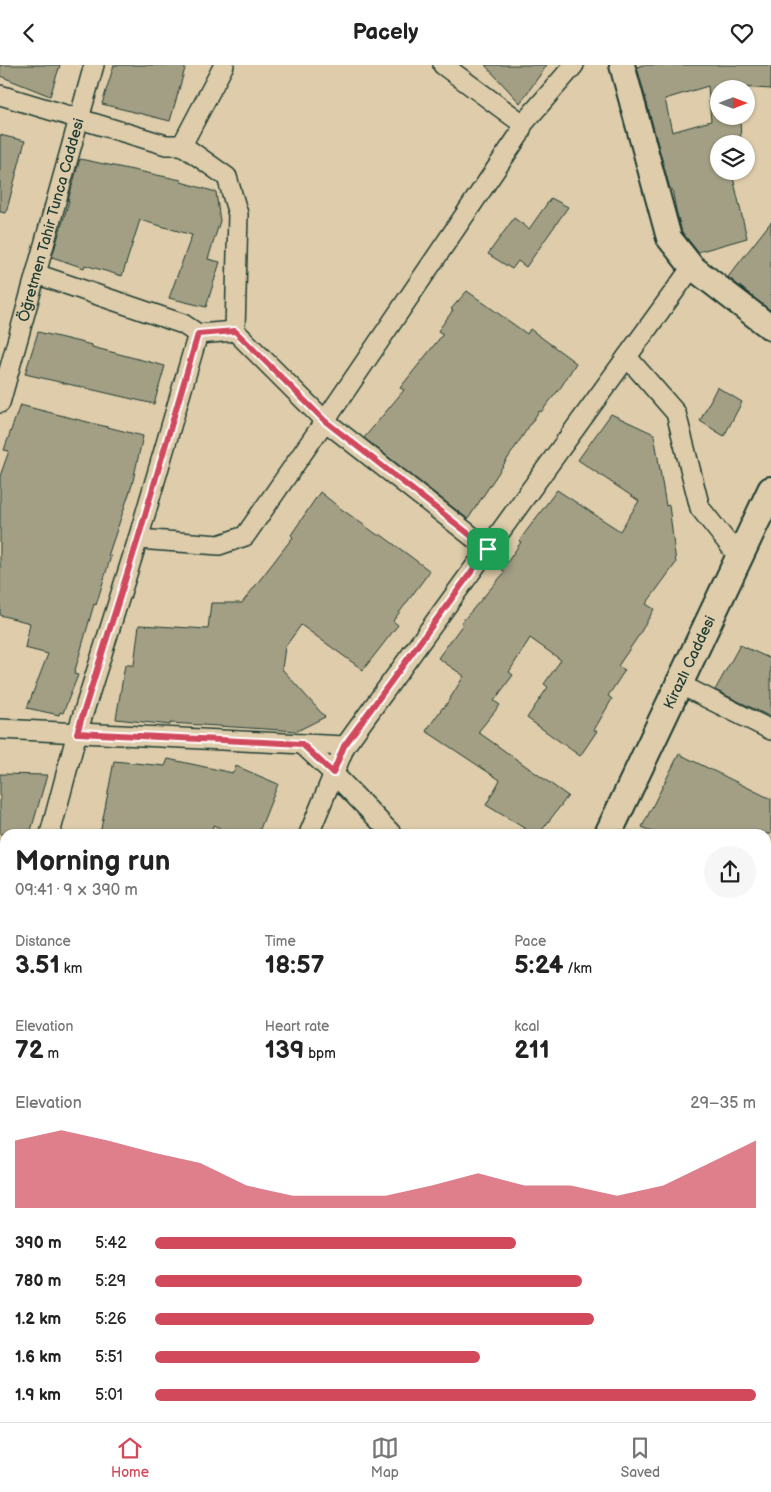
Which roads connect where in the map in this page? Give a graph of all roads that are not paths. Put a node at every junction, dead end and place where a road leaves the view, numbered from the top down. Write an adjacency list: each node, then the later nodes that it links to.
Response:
1 (94, 65): 7 (street, Öğretmen Tahir Tunca Caddesi)
2 (224, 65): 9 (street)
3 (443, 65): 8 (street)
4 (574, 65): 8 (street)
5 (622, 65): 10 (street)
6 (0, 95): 7 (street)
7 (79, 119): 9 (street); 11 (street, Öğretmen Tahir Tunca Caddesi)
8 (523, 124): 18 (street)
9 (182, 145): 13 (street)
10 (692, 267): 12 (street); 16 (street)
11 (36, 274): 14 (street); 15 (street, Öğretmen Tahir Tunca Caddesi)
12 (771, 328)
13 (235, 331): 14 (street); 18 (street)
14 (198, 334): 20 (street)
15 (8, 343): 17 (street, Öğretmen Tahir Tunca Caddesi)
16 (627, 357): 21 (street); 22 (street)
17 (0, 403)
18 (325, 421): 20 (street); 21 (street)
19 (771, 490): 22 (main road, Kirazlı Caddesi)
20 (138, 539): 26 (street)
21 (488, 549): 28 (street)
22 (739, 557): 23 (main road, Kirazlı Caddesi)
23 (679, 684): 25 (street); 33 (main road, Kirazlı Caddesi)
24 (0, 729): 26 (street)
25 (771, 730)
26 (77, 733): 27 (street); 30 (street)
27 (302, 744): 28 (street); 29 (street)
28 (344, 746): 29 (street)
29 (333, 773): 31 (street); 32 (street)
30 (51, 829)
31 (311, 829)
32 (387, 829)
33 (610, 829)

